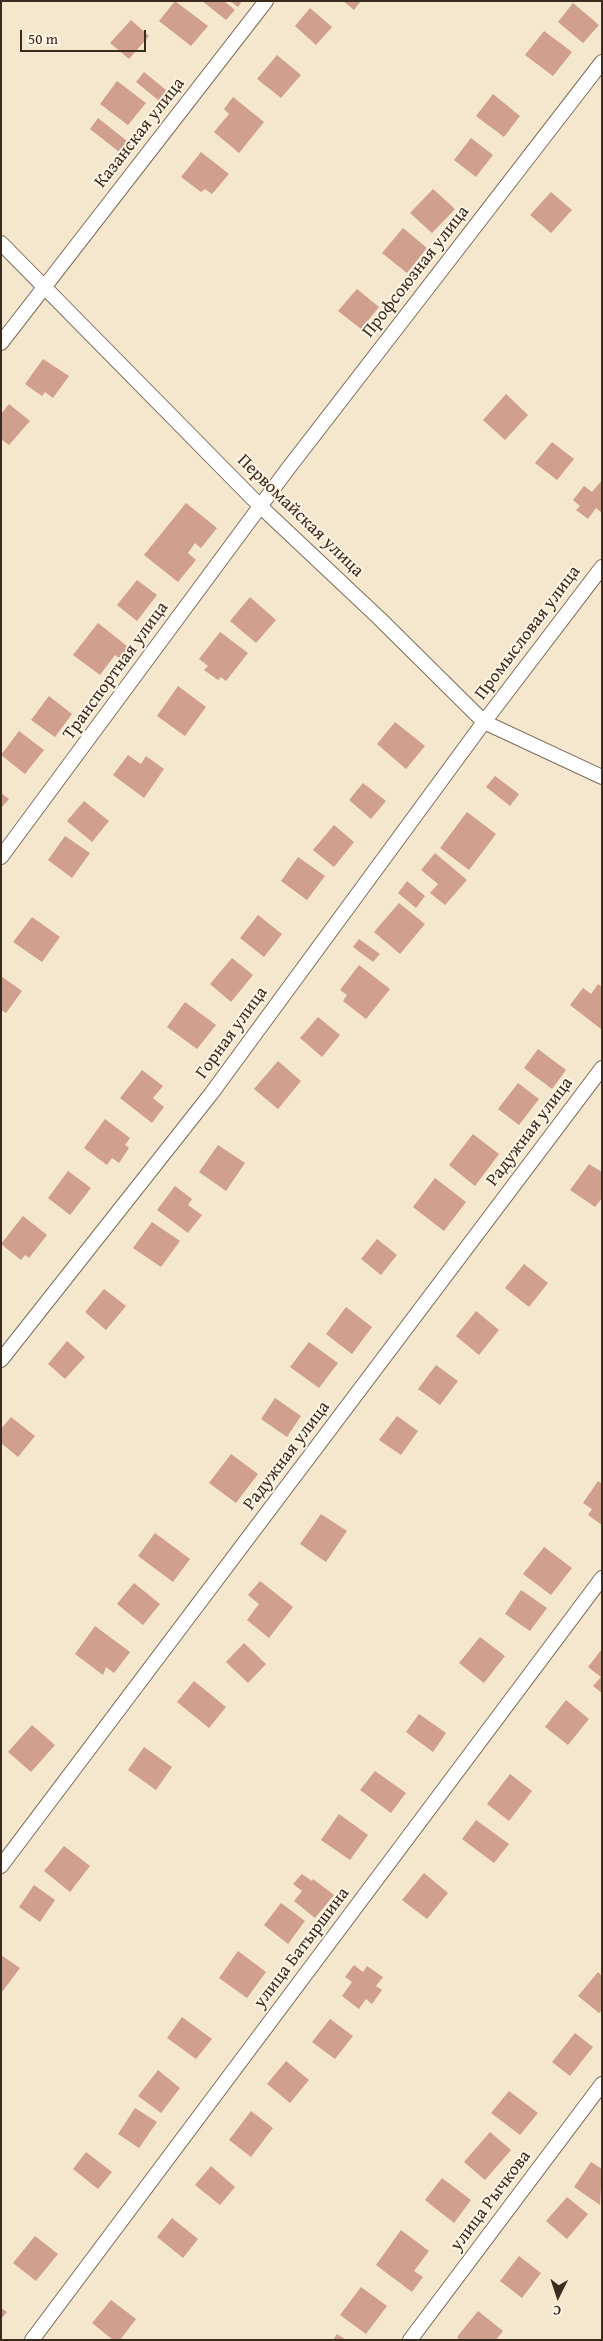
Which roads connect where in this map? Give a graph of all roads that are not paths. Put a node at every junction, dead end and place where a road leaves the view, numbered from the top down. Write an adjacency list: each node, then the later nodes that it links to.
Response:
1 (266, 1): 4 (street, Казанская улица)
2 (602, 62): 6 (street, Профсоюзная улица)
3 (1, 242): 4 (street, Первомайская улица)
4 (44, 287): 5 (street, Казанская улица); 6 (street, Первомайская улица)
5 (1, 343)
6 (260, 506): 8 (street, Первомайская улица); 10 (street, Транспортная улица)
7 (602, 566): 8 (street, Промысловая улица)
8 (484, 722): 9 (street, Первомайская улица); 12 (street, Горная улица)
9 (602, 777)
10 (1, 857)
11 (602, 1068): 14 (street, Радужная улица)
12 (1, 1360)
13 (602, 1578): 16 (street, улица Батыршина)
14 (1, 1866)
15 (602, 2084): 17 (street, улица Рычкова)
16 (32, 2340)
17 (410, 2340)

